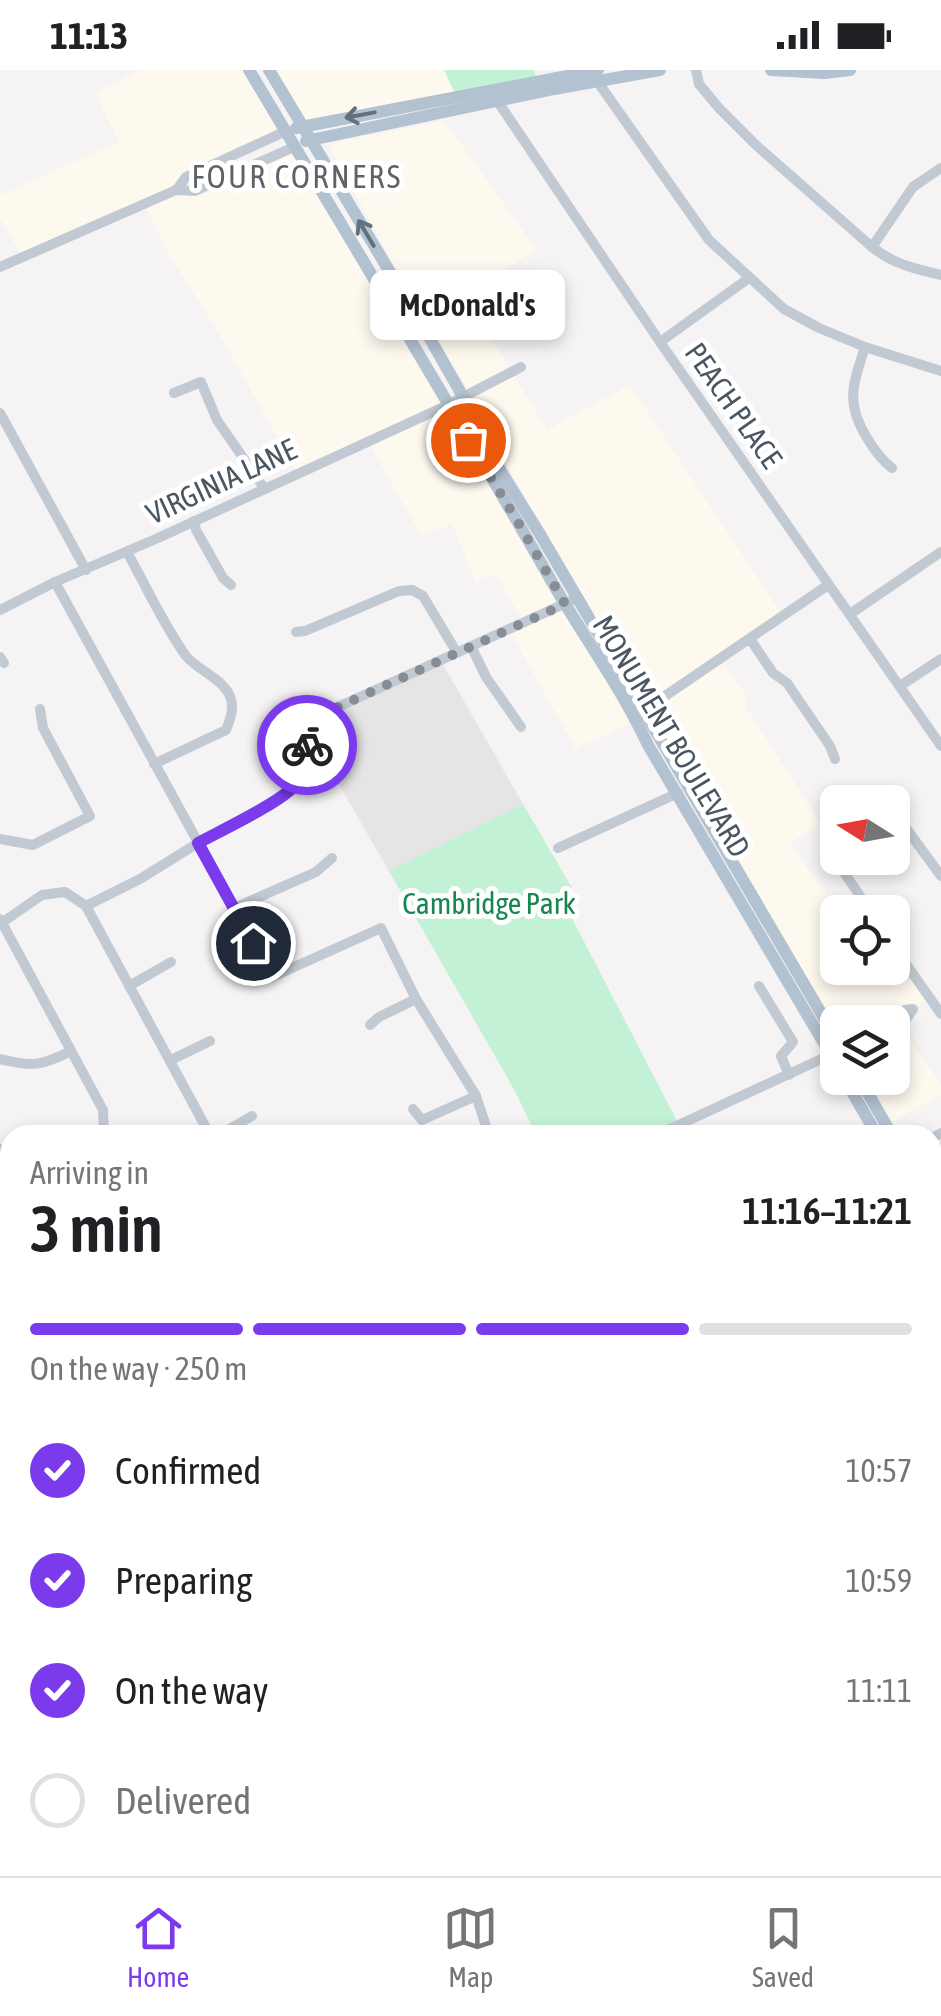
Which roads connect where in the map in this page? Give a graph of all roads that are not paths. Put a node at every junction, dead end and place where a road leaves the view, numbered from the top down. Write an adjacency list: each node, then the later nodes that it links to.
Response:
1 (249, 70): 11 (main road, MONUMENT BOULEVARD)
2 (269, 70): 10 (main road, MONUMENT BOULEVARD)
3 (660, 70): 8 (main road)
4 (698, 70): 16 (street)
5 (850, 70): 6 (main road)
6 (780, 71)
7 (551, 74): 8 (main road); 9 (main road)
8 (595, 74): 9 (main road); 20 (street)
9 (494, 96): 10 (main road, one-way to 10); 12 (main road); 23 (street, PEACH PLACE)
10 (301, 126): 11 (main road); 12 (main road, MONUMENT BOULEVARD)
11 (286, 132): 13 (main road, MONUMENT BOULEVARD); 15 (street)
12 (308, 140): 13 (main road); 21 (main road, MONUMENT BOULEVARD, one-way to 12)
13 (294, 146): 15 (street); 18 (main road, MONUMENT BOULEVARD)
14 (941, 168): 16 (street)
15 (178, 188): 17 (street)
16 (872, 247): 19 (street)
17 (0, 267)
18 (370, 271): 21 (main road); 22 (main road, MONUMENT BOULEVARD)
19 (941, 275)
20 (749, 278): 23 (street); 25 (street)
21 (411, 308): 24 (main road, MONUMENT BOULEVARD)
22 (406, 333): 24 (main road); 30 (main road, MONUMENT BOULEVARD)
23 (660, 342): 40 (street, PEACH PLACE)
24 (433, 344): 29 (main road, MONUMENT BOULEVARD)
25 (865, 347): 27 (street); 32 (street)
26 (520, 367): 29 (street, VIRGINIA LANE)
27 (941, 371)
28 (174, 393): 33 (street)
29 (463, 398): 30 (street, VIRGINIA LANE); 41 (main road, MONUMENT BOULEVARD)
30 (448, 406): 33 (street, VIRGINIA LANE); 41 (main road, MONUMENT BOULEVARD)
31 (0, 414): 37 (street)
32 (892, 468)
33 (264, 488): 34 (street, VIRGINIA LANE)
34 (194, 521): 35 (street, VIRGINIA LANE); 39 (street)
35 (127, 552): 37 (street, VIRGINIA LANE); 55 (street)
36 (941, 552): 43 (street)
37 (86, 570): 38 (street, VIRGINIA LANE)
38 (55, 582): 42 (street, VIRGINIA LANE); 55 (street)
39 (231, 585)
40 (828, 585): 43 (street, PEACH PLACE); 45 (street)
41 (571, 601): 46 (street); 51 (main road, MONUMENT BOULEVARD); 56 (main road, MONUMENT BOULEVARD)
42 (0, 610)
43 (850, 614): 49 (street, PEACH PLACE)
44 (296, 632): 47 (street)
45 (750, 639): 51 (street); 54 (street)
46 (471, 646): 47 (street); 52 (street)
47 (457, 653): 59 (street)
48 (941, 659): 49 (street)
49 (900, 686): 53 (street, PEACH PLACE)
50 (40, 709): 58 (street)
51 (643, 711): 77 (main road, MONUMENT BOULEVARD)
52 (520, 728)
53 (941, 746)
54 (835, 759)
55 (154, 764): 59 (street)
56 (678, 793): 60 (street); 78 (main road, MONUMENT BOULEVARD)
57 (910, 834): 62 (street)
58 (0, 839)
59 (198, 843): 63 (street); 64 (street)
60 (558, 848)
61 (332, 858): 64 (street)
62 (941, 876)
63 (86, 906): 65 (street); 68 (street)
64 (234, 908): 71 (street)
65 (1, 922): 80 (street)
66 (170, 962): 68 (street)
67 (910, 970): 70 (street)
68 (129, 986): 82 (street)
69 (759, 986): 84 (street)
70 (930, 998): 73 (street); 75 (street)
71 (416, 999): 76 (street); 87 (street)
72 (910, 1009): 73 (street)
73 (913, 1009): 74 (street)
74 (910, 1014)
75 (941, 1014)
76 (370, 1024)
77 (820, 1025)
78 (820, 1027)
79 (210, 1041): 82 (street)
80 (71, 1051): 81 (street); 90 (street)
81 (0, 1060)
82 (171, 1060): 91 (street)
83 (820, 1060): 84 (street)
84 (789, 1075): 94 (street)
85 (854, 1095): 95 (main road)
86 (869, 1095): 96 (main road)
87 (476, 1096): 88 (street); 93 (street)
88 (412, 1109)
89 (252, 1116): 92 (street)
90 (104, 1125)
91 (205, 1125)
92 (236, 1125)
93 (486, 1125)
94 (679, 1125)
95 (871, 1125)
96 (886, 1125)

